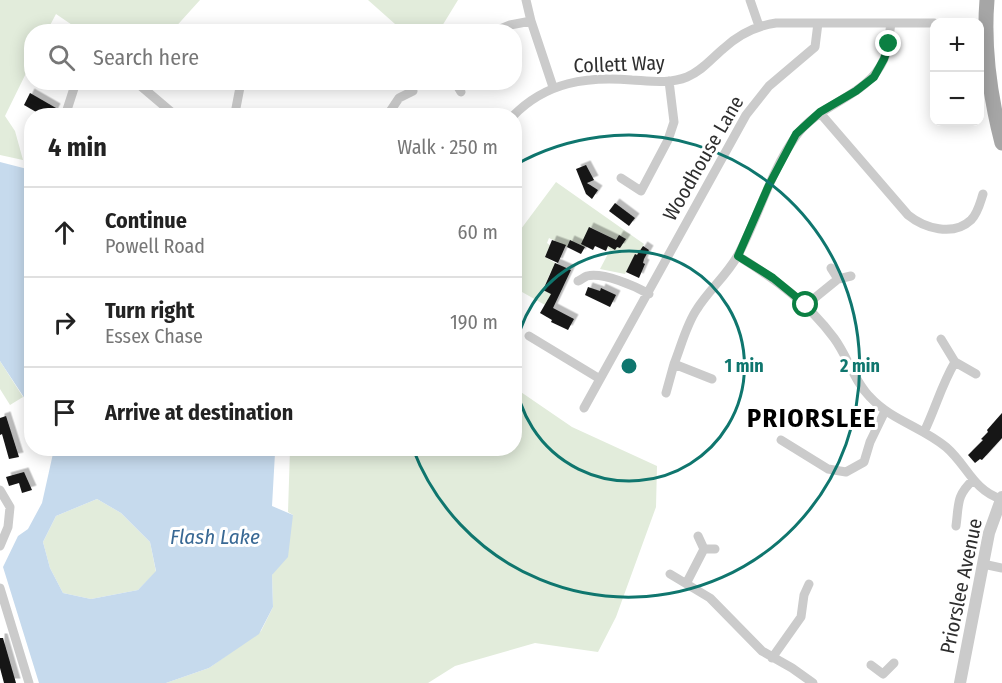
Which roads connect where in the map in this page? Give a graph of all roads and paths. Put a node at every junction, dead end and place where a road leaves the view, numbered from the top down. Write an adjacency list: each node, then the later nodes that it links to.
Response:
1 (526, 0): 5 (street)
2 (750, 0): 10 (street)
3 (987, 0): 4 (main road)
4 (983, 18)
5 (531, 21): 9 (street); 13 (street)
6 (818, 23): 7 (street, Collett Way); 10 (street, Collett Way); 33 (street, Woodhouse Lane)
7 (891, 23): 8 (street, Collett Way); 24 (street)
8 (930, 23)
9 (515, 24)
10 (759, 26): 12 (street, Collett Way)
11 (984, 34): 18 (main road)
12 (669, 81): 13 (street, Collett Way); 26 (street)
13 (553, 87): 23 (street, Collett Way)
14 (73, 90): 19 (street)
15 (145, 90): 20 (street)
16 (239, 90): 21 (street)
17 (413, 91): 22 (street)
18 (997, 107): 25 (main road)
19 (69, 108)
20 (167, 108)
21 (236, 108)
22 (392, 108)
23 (522, 108)
24 (820, 112): 27 (street); 28 (street)
25 (1002, 143)
26 (621, 178)
27 (983, 194)
28 (738, 256): 34 (street); 38 (street)
29 (831, 268): 32 (street)
30 (583, 275): 33 (street)
31 (851, 276): 32 (street)
32 (838, 279): 34 (street)
33 (649, 294): 40 (street, Woodhouse Lane)
34 (806, 305): 44 (street)
35 (529, 336): 40 (street)
36 (941, 339): 37 (street)
37 (955, 362): 39 (street); 45 (street)
38 (674, 364): 41 (street); 42 (street)
39 (976, 374)
40 (600, 379): 43 (street, Woodhouse Lane)
41 (712, 379)
42 (666, 393)
43 (584, 408)
44 (885, 411): 45 (street); 46 (street)
45 (924, 432): 47 (street)
46 (781, 440)
47 (973, 480): 49 (street); 50 (street)
48 (0, 490): 52 (street)
49 (1001, 498): 55 (street, Priorslee Avenue)
50 (956, 526)
51 (698, 537): 53 (street)
52 (0, 546)
53 (704, 549): 54 (street); 58 (street)
54 (715, 549)
55 (983, 564): 56 (street); 68 (street, Priorslee Avenue)
56 (1002, 568)
57 (670, 574): 58 (street)
58 (687, 582): 61 (street)
59 (809, 584): 61 (street)
60 (0, 588): 65 (street)
61 (772, 658): 66 (street)
62 (894, 663): 64 (street)
63 (871, 664): 64 (street)
64 (883, 674): 67 (street)
65 (29, 683)
66 (813, 683)
67 (876, 683)
68 (960, 683)

